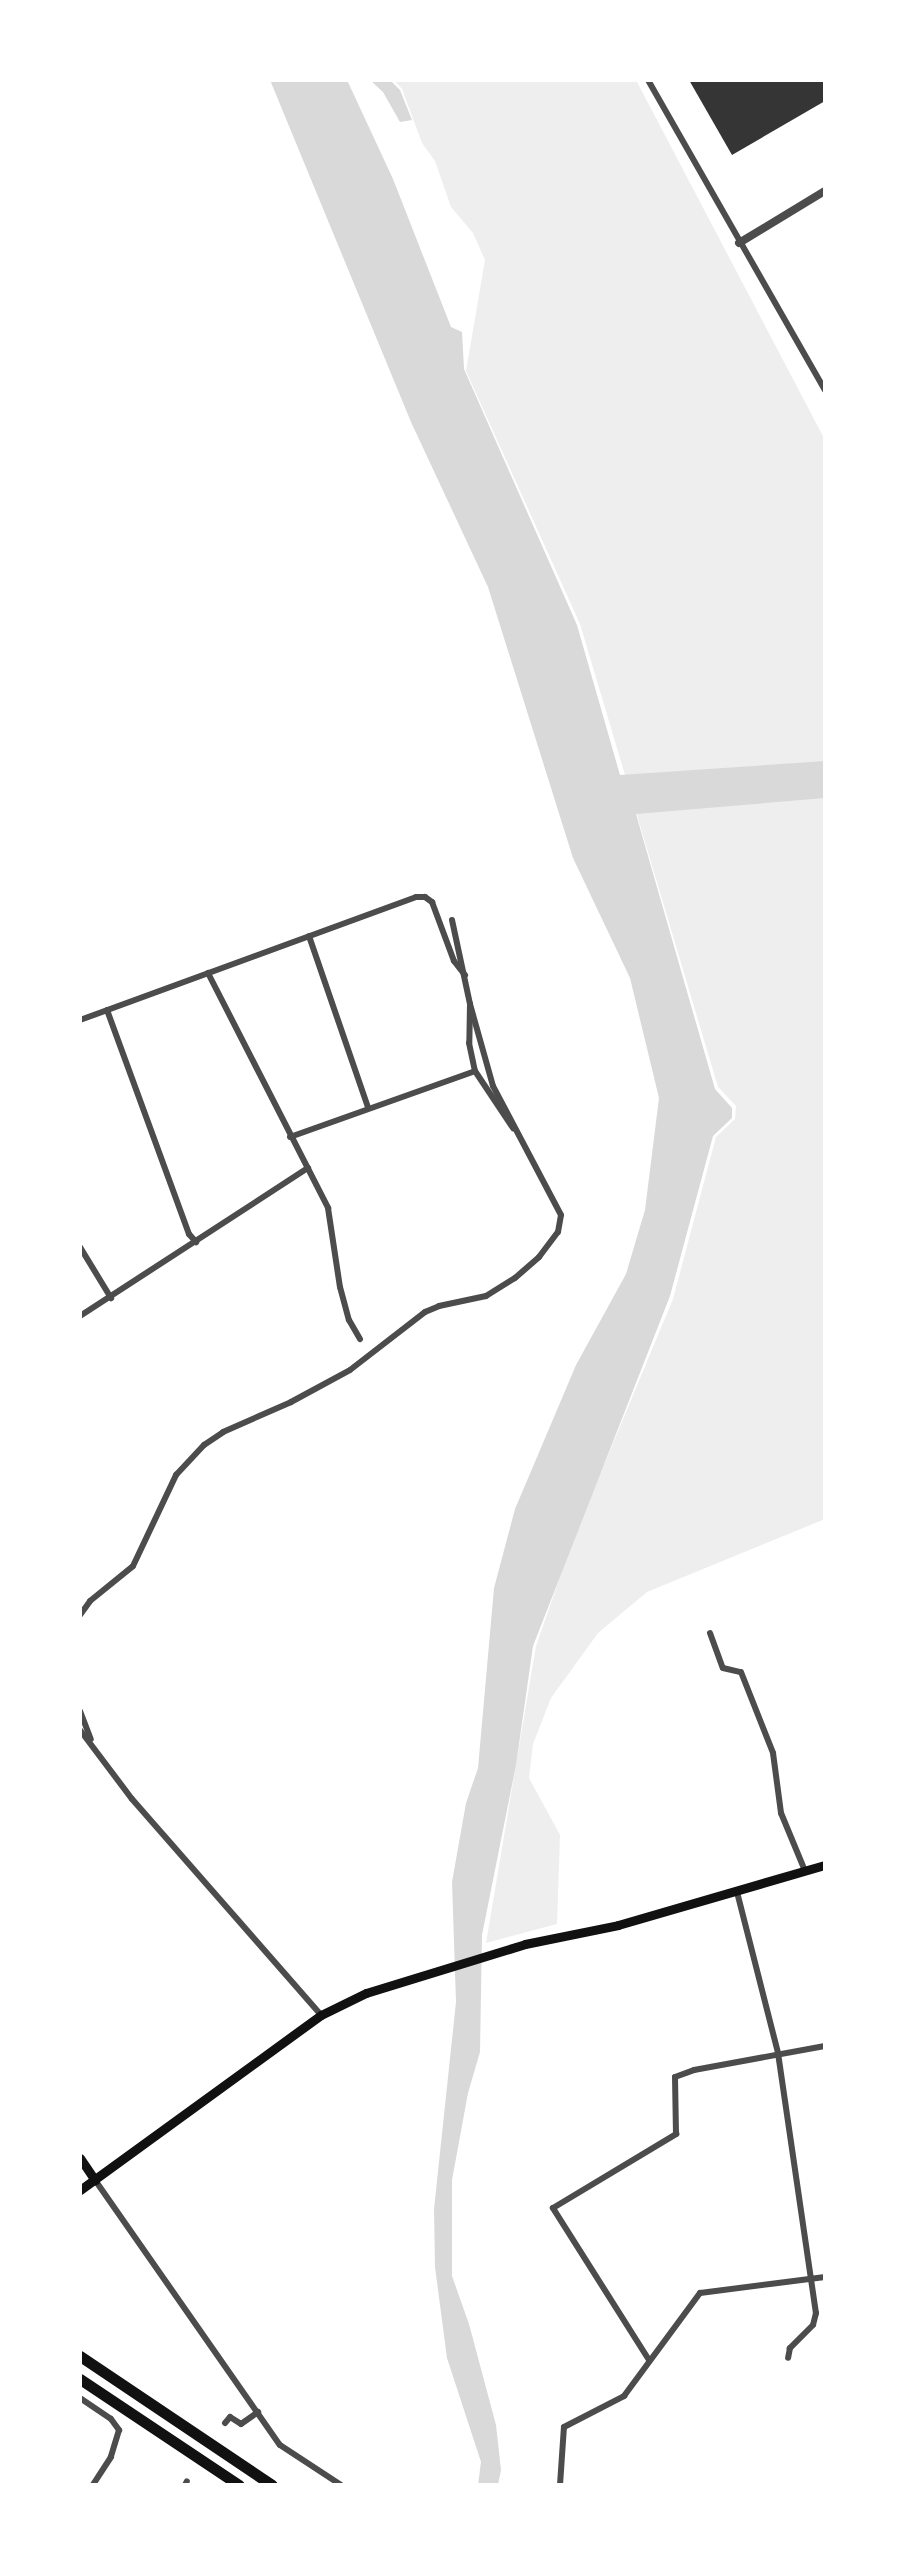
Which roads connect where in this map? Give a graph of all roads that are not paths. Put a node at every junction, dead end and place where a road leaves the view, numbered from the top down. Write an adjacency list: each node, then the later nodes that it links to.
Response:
1 (648, 80): 3 (street)
2 (825, 191): 3 (street)
3 (739, 243): 4 (street)
4 (825, 390)
5 (452, 920): 8 (street)
6 (309, 936): 7 (street); 8 (street); 13 (street)
7 (208, 973): 10 (street); 15 (street)
8 (465, 975): 9 (street)
9 (470, 1004): 12 (street); 14 (street)
10 (107, 1010): 11 (street); 17 (street)
11 (80, 1020)
12 (475, 1071): 13 (street); 14 (street)
13 (368, 1107): 15 (street)
14 (519, 1133): 22 (street)
15 (290, 1137): 16 (street)
16 (308, 1168): 17 (street); 21 (street)
17 (196, 1242): 19 (street)
18 (80, 1247): 19 (street)
19 (111, 1298): 20 (street)
20 (80, 1316)
21 (360, 1339)
22 (80, 1615)
23 (710, 1633): 28 (street)
24 (80, 1711): 26 (street)
25 (80, 1730): 26 (street)
26 (93, 1743): 30 (street)
27 (825, 1865): 28 (main road)
28 (805, 1871): 29 (main road)
29 (737, 1892): 30 (main road); 32 (street)
30 (321, 2015): 34 (main road)
31 (825, 2046): 32 (street)
32 (778, 2053): 37 (street); 40 (street)
33 (80, 2158): 34 (main road)
34 (95, 2180): 35 (main road); 43 (street)
35 (80, 2190)
36 (825, 2277): 37 (street)
37 (811, 2279): 39 (street); 40 (street)
38 (80, 2356): 47 (highway)
39 (788, 2358)
40 (649, 2360): 49 (street)
41 (80, 2379): 46 (highway)
42 (80, 2398): 45 (street)
43 (258, 2412): 44 (street); 48 (street)
44 (225, 2423)
45 (93, 2485)
46 (239, 2485)
47 (272, 2485)
48 (341, 2485)
49 (560, 2485)

